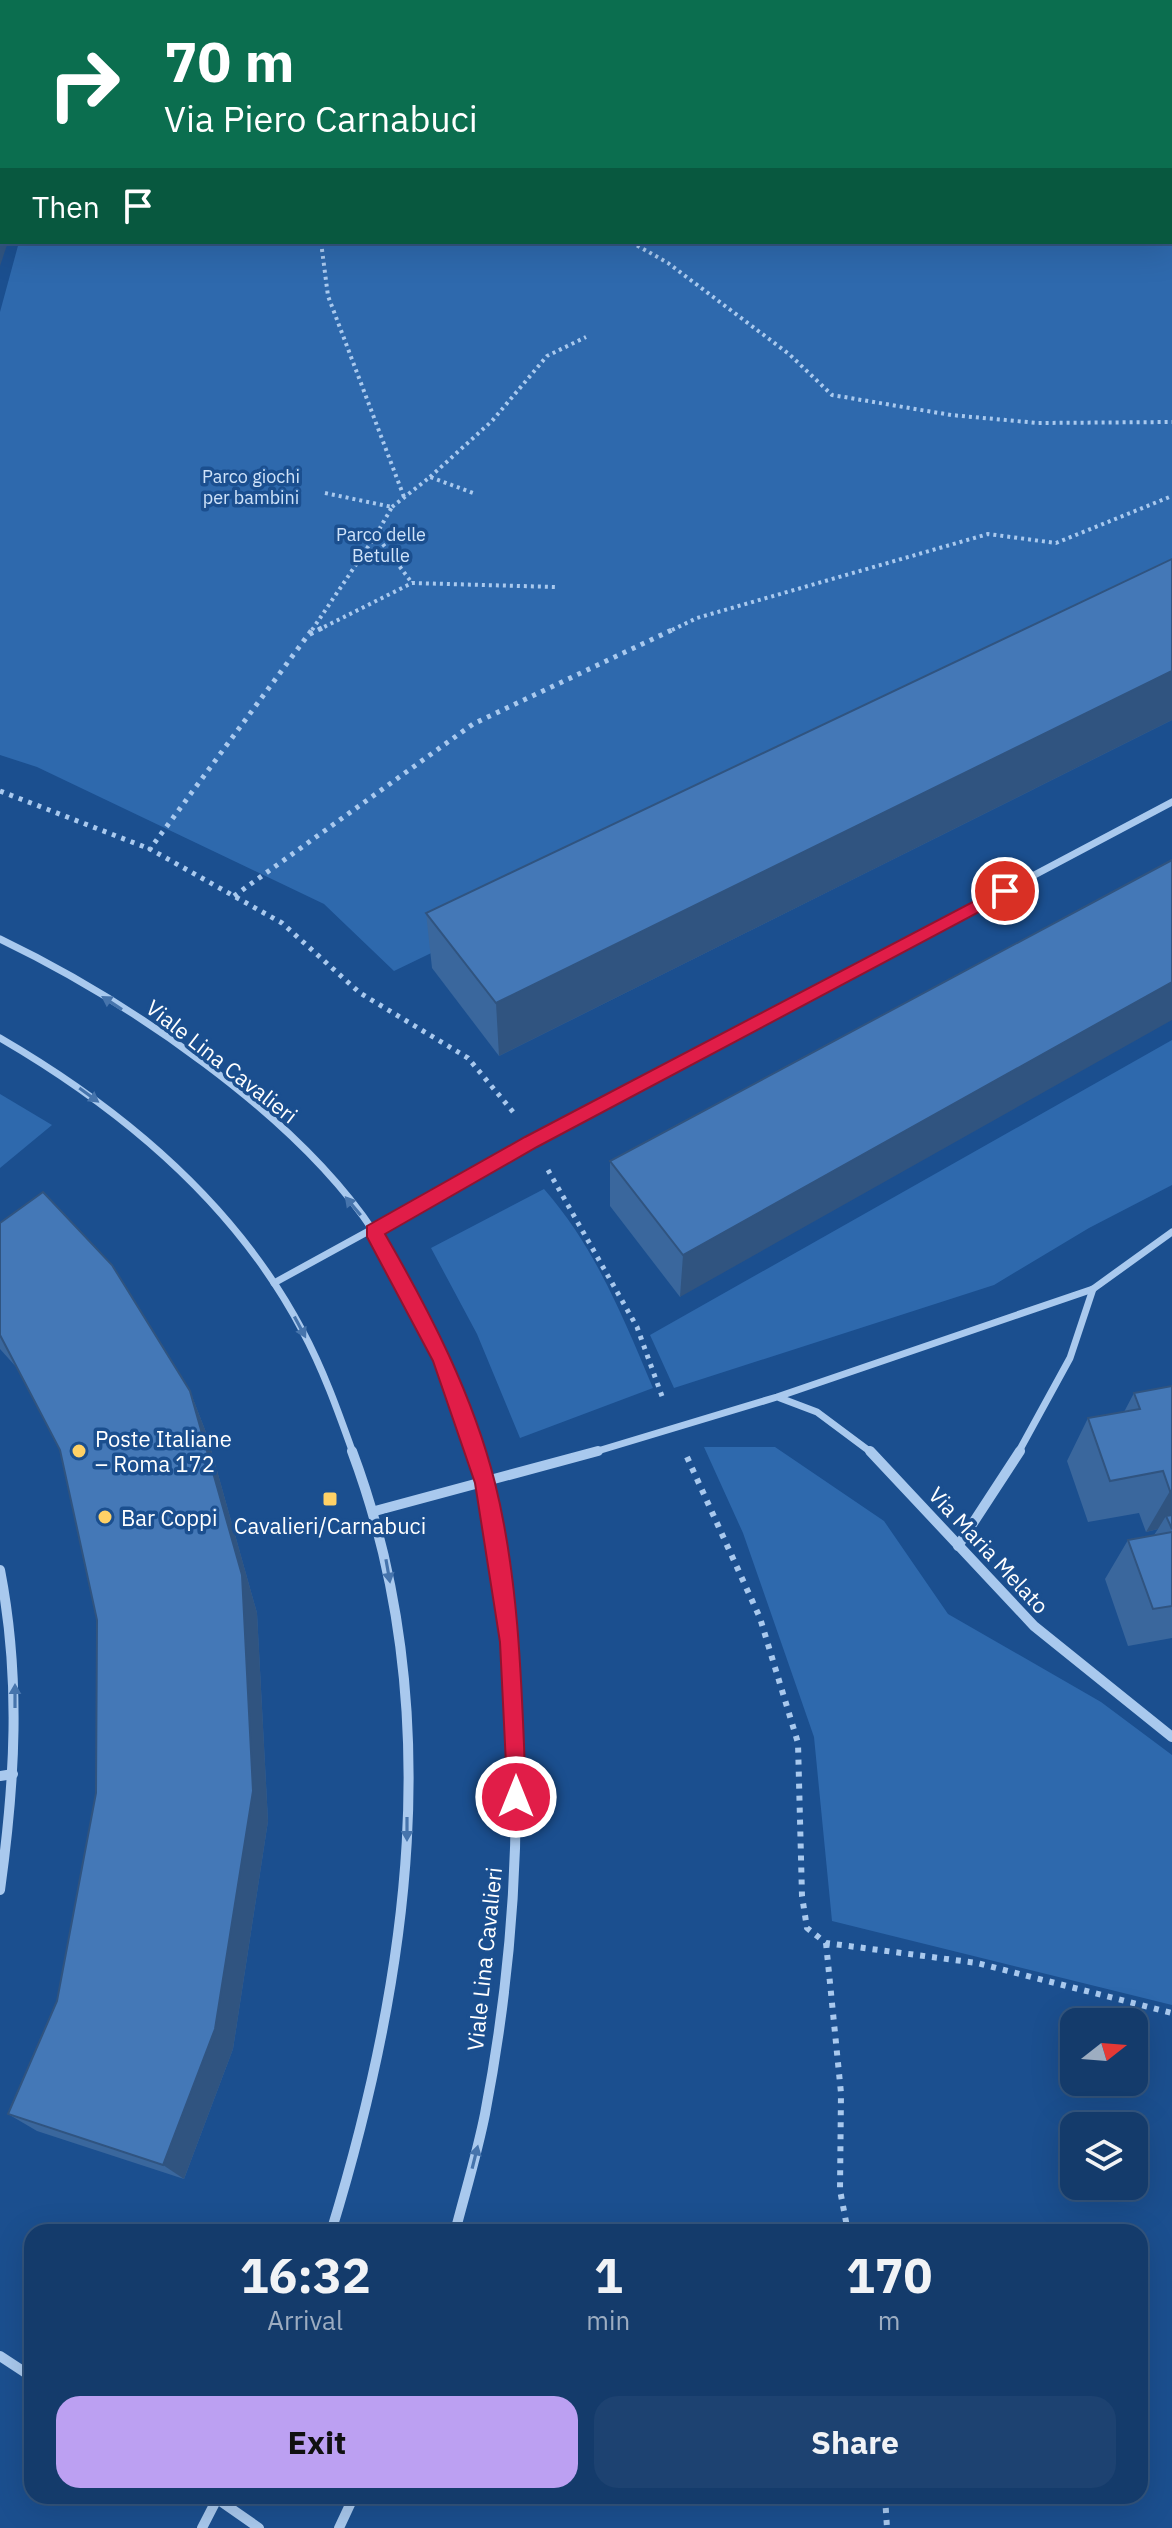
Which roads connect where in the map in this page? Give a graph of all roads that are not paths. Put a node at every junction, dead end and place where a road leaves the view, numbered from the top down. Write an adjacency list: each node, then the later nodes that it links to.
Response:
1 (1172, 802): 4 (street)
2 (0, 939): 4 (street, Viale Lina Cavalieri, one-way to 2)
3 (0, 1038): 6 (street, one-way to 6)
4 (374, 1231): 6 (street); 9 (street, Viale Lina Cavalieri)
5 (1172, 1232): 7 (street)
6 (274, 1283): 10 (street, one-way to 10)
7 (1093, 1289): 8 (street); 11 (street)
8 (777, 1397): 9 (street); 11 (street, Via Maria Melato)
9 (485, 1483): 10 (street); 18 (street, Viale Lina Cavalieri, one-way to 9)
10 (375, 1511): 17 (street, one-way to 17)
11 (958, 1546): 13 (street, Via Maria Melato)
12 (0, 1570): 14 (street, one-way to 12)
13 (1172, 1737)
14 (13, 1774): 15 (street); 16 (street)
15 (0, 1776)
16 (0, 1890)
17 (334, 2224)
18 (457, 2224)
19 (0, 2356): 20 (street)
20 (24, 2372)
21 (213, 2504): 24 (street)
22 (226, 2504): 25 (street)
23 (350, 2504): 26 (street)
24 (202, 2528)
25 (259, 2528)
26 (339, 2528)

